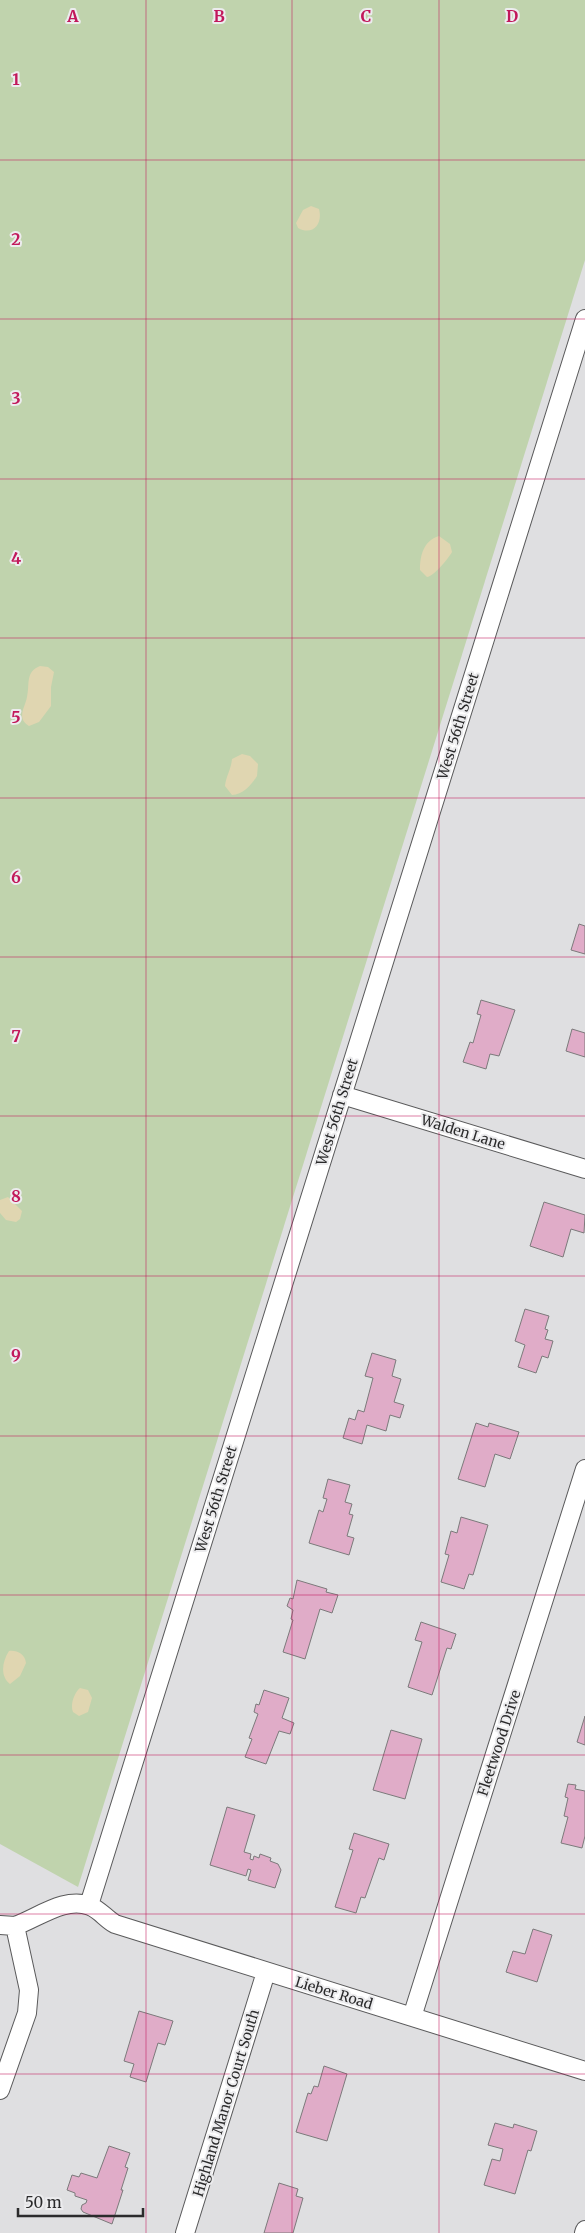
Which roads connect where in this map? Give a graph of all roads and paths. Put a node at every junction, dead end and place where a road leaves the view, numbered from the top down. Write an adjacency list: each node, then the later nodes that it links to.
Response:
1 (585, 320): 2 (street, West 56th Street)
2 (342, 1095): 3 (street, Walden Lane); 5 (street, West 56th Street)
3 (585, 1169)
4 (585, 1468): 8 (street, Fleetwood Drive)
5 (89, 1905): 6 (street); 7 (street, Lieber Road)
6 (8, 1925): 10 (street)
7 (266, 1972): 8 (street, Lieber Road); 11 (street, Highland Manor Court South)
8 (412, 2017): 9 (street, Lieber Road)
9 (585, 2070)
10 (0, 2090)
11 (185, 2233)

